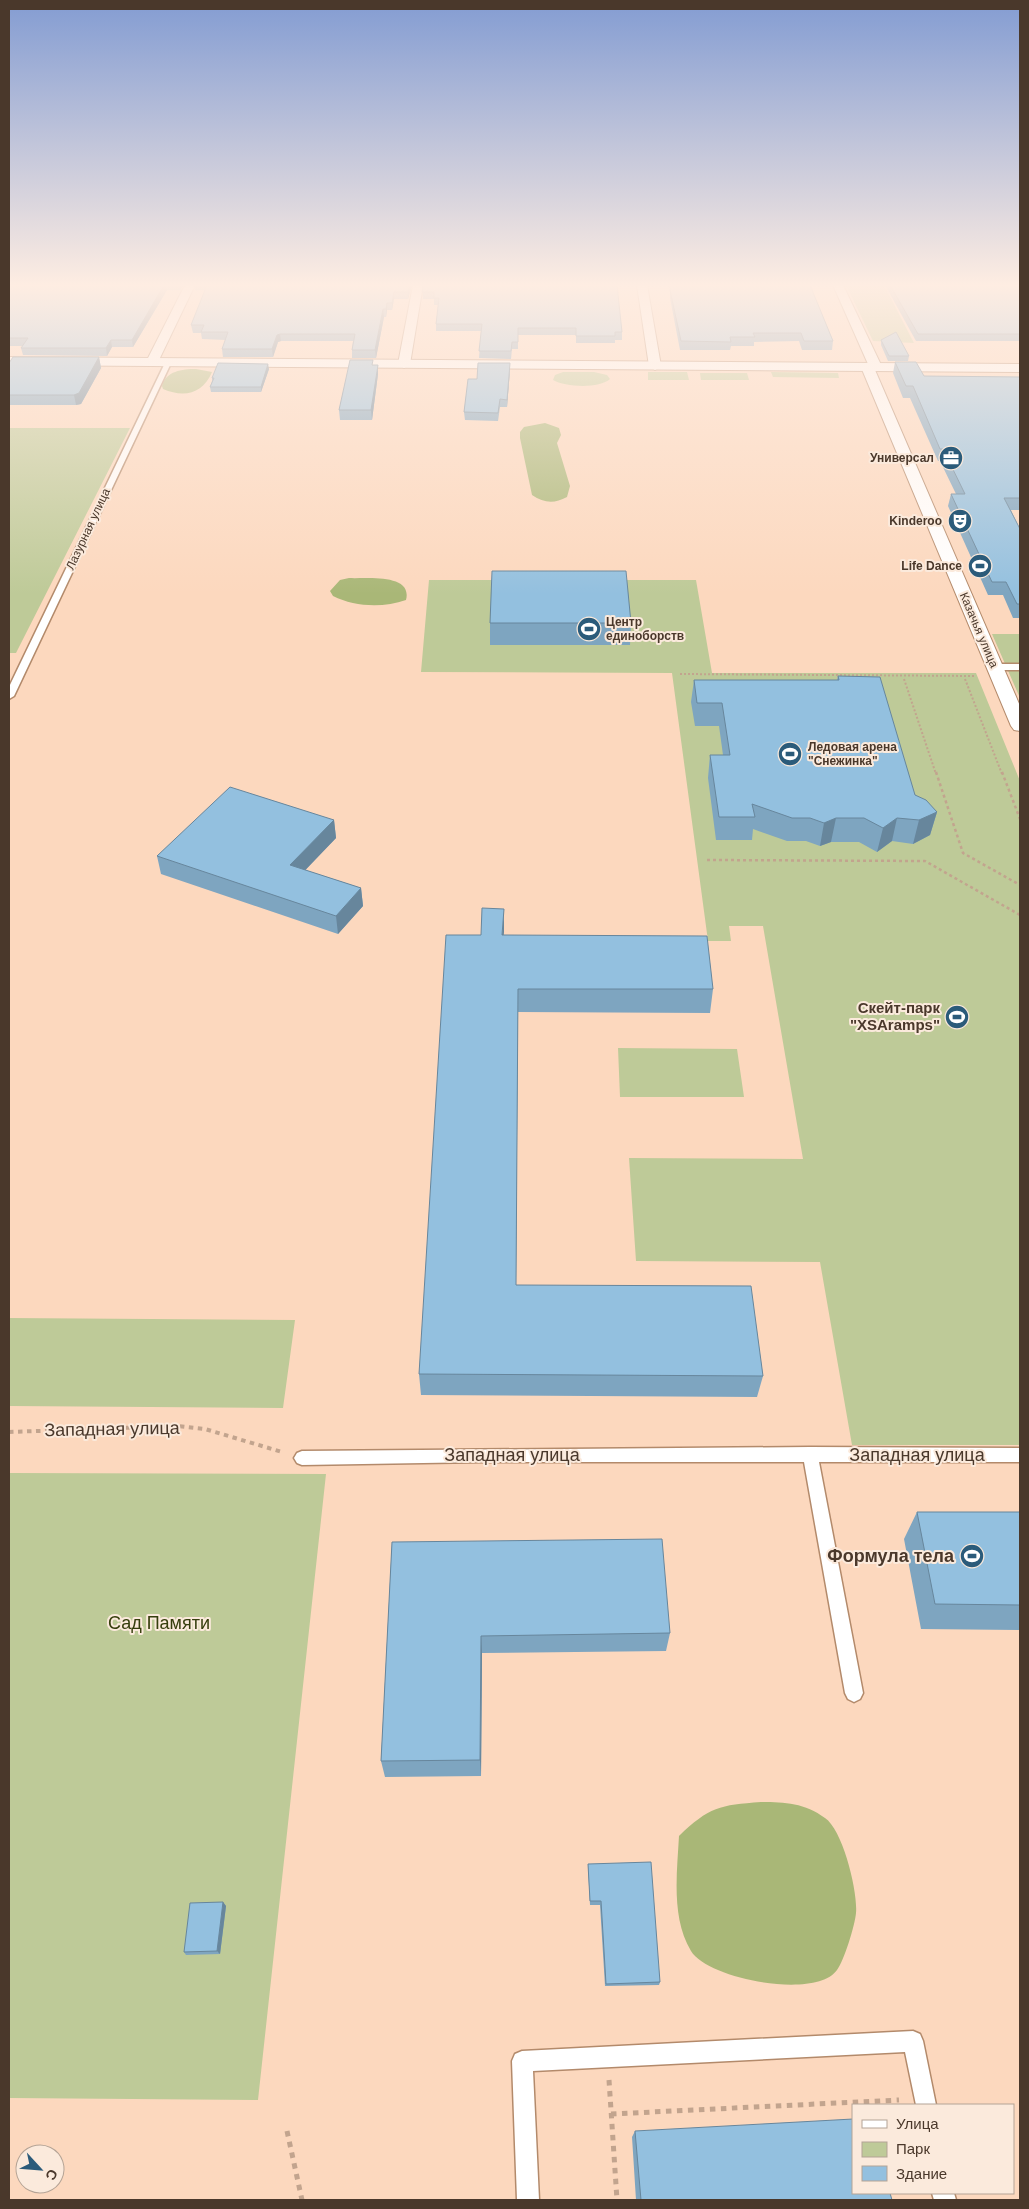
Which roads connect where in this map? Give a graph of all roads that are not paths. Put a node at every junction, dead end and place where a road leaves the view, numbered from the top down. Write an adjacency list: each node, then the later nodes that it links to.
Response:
1 (156, 388): 5 (lane, Лазурная улица)
2 (881, 388): 4 (street, Казачья улица)
3 (1020, 667): 4 (lane)
4 (997, 672): 6 (street, Казачья улица)
5 (9, 696)
6 (1020, 726)
7 (810, 1454): 8 (lane, Западная улица); 9 (lane, Западная улица); 10 (lane)
8 (1020, 1455)
9 (302, 1458)
10 (854, 1692)
11 (926, 2104): 12 (lane)
12 (528, 2200)

